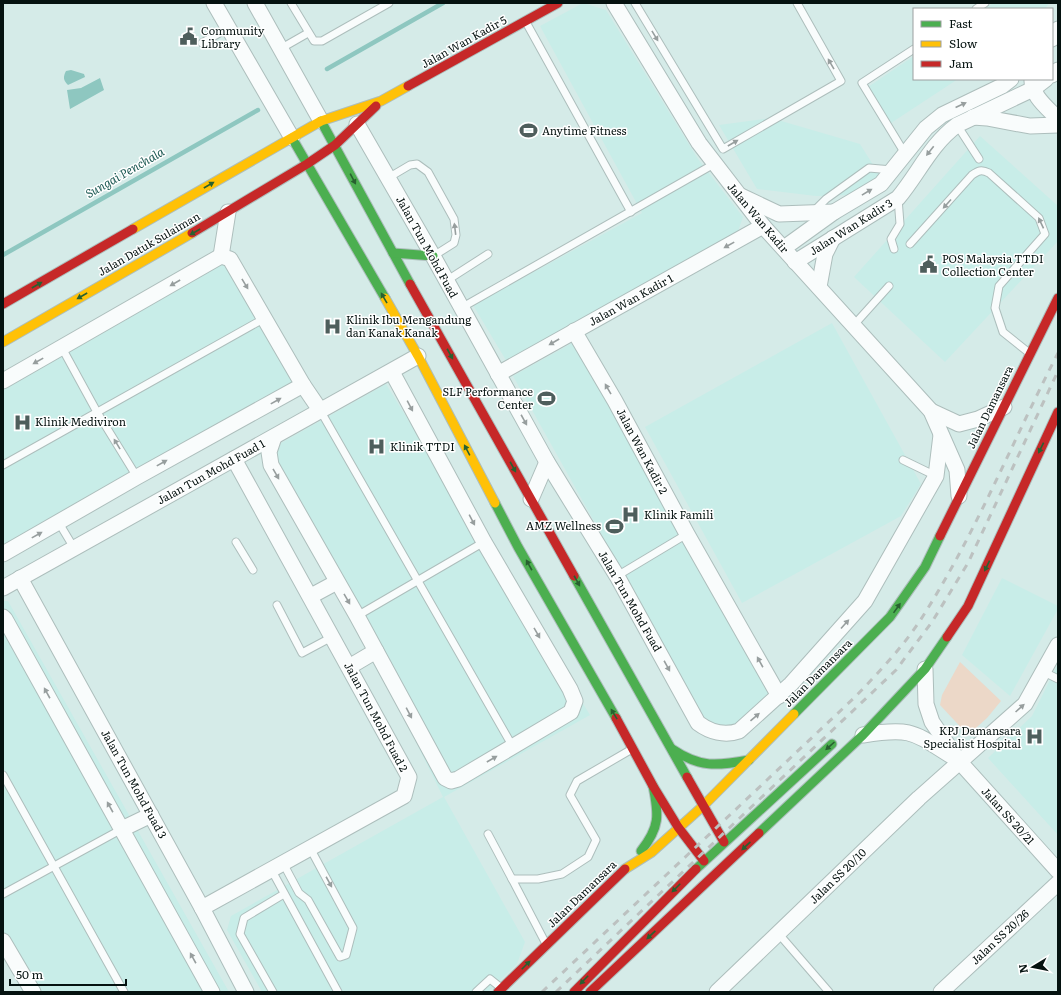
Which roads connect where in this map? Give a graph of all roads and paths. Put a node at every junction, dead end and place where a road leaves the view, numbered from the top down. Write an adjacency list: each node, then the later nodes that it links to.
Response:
1 (214, 3): 10 (street)
2 (255, 3): 13 (street)
3 (291, 3): 11 (lane)
4 (558, 3): 9 (main road, Jalan Wan Kadir 5)
5 (614, 3): 30 (street, Jalan Wan Kadir)
6 (635, 3): 7 (lane, one-way to 7)
7 (797, 3)
8 (384, 4): 11 (lane)
9 (526, 22): 18 (main road, Jalan Wan Kadir 5); 40 (lane)
10 (228, 28): 12 (lane); 25 (street)
11 (308, 33): 13 (lane)
12 (202, 43)
13 (280, 49): 21 (street)
14 (913, 51): 27 (lane)
15 (1010, 80): 27 (street, Jalan Wan Kadir 3, one-way to 15)
16 (1043, 80): 17 (street, Jalan Wan Kadir 3)
17 (1033, 84): 19 (street, Jalan Wan Kadir 3); 20 (street)
18 (381, 101): 21 (main road, Jalan Wan Kadir 5); 22 (main road, Jalan Wan Kadir 5)
19 (970, 117): 23 (street, Jalan Wan Kadir 3); 24 (street)
20 (1058, 119)
21 (321, 121): 25 (main road, Jalan Datuk Sulaiman); 26 (main road)
22 (357, 124): 26 (main road, Jalan Wan Kadir 5); 32 (street, Jalan Tun Mohd Fuad)
23 (957, 125): 28 (lane); 38 (street, Jalan Wan Kadir 3, one-way to 38)
24 (1058, 125)
25 (292, 138): 29 (main road); 58 (main road, Jalan Datuk Sulaiman, one-way to 25)
26 (334, 145): 29 (main road, Jalan Wan Kadir 5); 48 (main road, one-way to 48)
27 (904, 152): 31 (street, Jalan Wan Kadir 3)
28 (979, 159)
29 (307, 164): 35 (main road, Jalan Datuk Sulaiman); 37 (main road)
30 (714, 164): 36 (street, Jalan Wan Kadir); 40 (lane)
31 (892, 170): 41 (street, Jalan Wan Kadir 3, one-way to 31); 42 (lane)
32 (388, 178): 51 (street, Jalan Tun Mohd Fuad); 51 (lane, one-way to 32)
33 (289, 186): 35 (main road)
34 (312, 187): 37 (main road)
35 (264, 190): 39 (main road, Jalan Datuk Sulaiman)
36 (738, 195): 42 (street); 43 (street, Jalan Wan Kadir)
37 (326, 198): 66 (main road, one-way to 37)
38 (898, 198): 44 (street, Jalan Wan Kadir 3); 47 (lane)
39 (228, 212): 50 (street); 64 (main road, Jalan Datuk Sulaiman, one-way to 64)
40 (631, 212): 59 (lane)
41 (834, 212): 42 (street); 46 (street, Jalan Wan Kadir 3)
42 (812, 214)
43 (763, 226): 46 (street, Jalan Wan Kadir); 63 (street, Jalan Wan Kadir 1, one-way to 63)
44 (834, 237): 52 (street, Jalan Wan Kadir 3); 56 (street)
45 (910, 244): 67 (lane, one-way to 45)
46 (784, 248): 52 (street, Jalan Wan Kadir)
47 (894, 249)
48 (393, 253): 51 (main road); 53 (main road)
49 (488, 254): 54 (lane)
50 (221, 256): 61 (street, one-way to 61); 65 (street, one-way to 65)
51 (433, 256): 54 (street, Jalan Tun Mohd Fuad)
52 (796, 262): 56 (street, Jalan Wan Kadir)
53 (400, 267): 60 (main road); 86 (main road, one-way to 86)
54 (446, 281): 59 (street, Jalan Tun Mohd Fuad)
55 (889, 286): 62 (lane)
56 (819, 287): 62 (street, Jalan Wan Kadir)
57 (1058, 298): 67 (main road, Jalan Damansara)
58 (3, 304)
59 (461, 308): 69 (street, Jalan Tun Mohd Fuad)
60 (417, 316)
61 (265, 318): 71 (street); 75 (lane)
62 (853, 326): 74 (street, Jalan Wan Kadir)
63 (574, 331): 69 (street, Jalan Wan Kadir 1, one-way to 69); 88 (street, Jalan Wan Kadir 2, one-way to 63)
64 (3, 342)
65 (62, 348): 70 (street, one-way to 70); 75 (lane)
66 (420, 350): 68 (street, Jalan Tun Mohd Fuad 1); 109 (main road, one-way to 66)
67 (1029, 353): 72 (main road, Jalan Damansara)
68 (392, 372): 73 (street, Jalan Tun Mohd Fuad 1); 90 (street, one-way to 90)
69 (498, 374): 81 (street, Jalan Tun Mohd Fuad, one-way to 81)
70 (3, 381)
71 (303, 385): 73 (street); 84 (street, one-way to 71)
72 (1004, 408): 74 (street, Jalan Wan Kadir); 85 (main road, Jalan Damansara)
73 (320, 410): 78 (street, Jalan Tun Mohd Fuad 1); 97 (lane)
74 (931, 411): 77 (street, Jalan Wan Kadir)
75 (97, 412): 82 (lane); 84 (lane, one-way to 75)
76 (1058, 412): 107 (main road, one-way to 107)
77 (941, 435): 83 (street, Jalan Tun Mohd Fuad); 85 (street, Jalan Wan Kadir)
78 (274, 437): 79 (street, Jalan Tun Mohd Fuad 1); 96 (street, one-way to 96)
79 (234, 459): 91 (street, Jalan Tun Mohd Fuad 1); 99 (street, Jalan Tun Mohd Fuad 2)
80 (903, 460): 83 (lane)
81 (547, 462): 86 (street); 94 (street, Jalan Tun Mohd Fuad)
82 (3, 464)
83 (936, 476): 113 (street, Jalan Tun Mohd Fuad, one-way to 83)
84 (137, 477): 87 (street)
85 (960, 498): 119 (main road, Jalan Damansara, one-way to 85)
86 (531, 499): 118 (main road, one-way to 118)
87 (59, 523): 91 (lane); 92 (street, one-way to 87)
88 (687, 534): 94 (lane); 113 (street, Jalan Wan Kadir 2, one-way to 88)
89 (236, 542): 93 (lane)
90 (484, 542): 97 (lane); 111 (street, one-way to 111)
91 (74, 548): 95 (street, Jalan Tun Mohd Fuad 1)
92 (3, 554)
93 (253, 570)
94 (617, 576): 113 (street, Jalan Tun Mohd Fuad, one-way to 113)
95 (20, 578): 98 (street, Jalan Tun Mohd Fuad 1); 124 (street, Jalan Tun Mohd Fuad 3)
96 (337, 582): 99 (street); 101 (street, one-way to 101)
97 (417, 582): 101 (lane); 116 (lane)
98 (3, 588)
99 (311, 596): 103 (street, Jalan Tun Mohd Fuad 2)
100 (277, 606): 103 (lane)
101 (357, 616): 105 (street)
102 (3, 617): 126 (street, one-way to 102)
103 (333, 636): 106 (street, Jalan Tun Mohd Fuad 2)
104 (1058, 646): 108 (street, Jalan SS 20/10)
105 (376, 652): 106 (street); 116 (street, one-way to 116)
106 (349, 667): 129 (street, Jalan Tun Mohd Fuad 2)
107 (925, 669): 112 (main road); 114 (main road); 120 (street, Jalan SS 20/21)
108 (1044, 672): 110 (lane); 120 (street, Jalan SS 20/10, one-way to 108)
109 (592, 678): 111 (street); 117 (main road, one-way to 109)
110 (1058, 680)
111 (570, 689): 116 (street)
112 (891, 691)
113 (779, 696)
114 (863, 735): 120 (street, Jalan SS 20/21); 153 (main road, one-way to 153)
115 (838, 739): 128 (main road, one-way to 128)
116 (513, 747)
117 (634, 748): 122 (main road); 135 (lane)
118 (672, 749): 119 (main road); 123 (main road)
119 (749, 760): 123 (main road, Jalan Damansara)
120 (959, 761): 134 (street, Jalan SS 20/21); 140 (street, Jalan SS 20/10)
121 (3, 775): 131 (lane)
122 (653, 786): 125 (main road); 133 (main road)
123 (703, 806): 125 (main road, Jalan Damansara); 128 (main road)
124 (150, 815): 126 (street); 139 (street, Jalan Tun Mohd Fuad 3)
125 (678, 827): 130 (main road); 133 (main road, Jalan Damansara)
126 (122, 829): 131 (lane); 147 (street, one-way to 126)
127 (488, 834): 135 (lane)
128 (724, 842): 130 (main road)
129 (310, 848): 132 (street, Jalan Tun Mohd Fuad 2); 132 (lane, one-way to 132)
130 (704, 861): 152 (main road, one-way to 152)
131 (54, 866): 137 (lane); 146 (lane)
132 (277, 866): 138 (lane); 139 (street, Jalan Tun Mohd Fuad 2)
133 (627, 867): 142 (main road, Jalan Damansara)
134 (1058, 870)
135 (512, 879): 142 (lane)
136 (1058, 883): 144 (street, Jalan SS 20/26)
137 (3, 894)
138 (284, 894): 149 (lane); 150 (lane)
139 (202, 908): 148 (street, Jalan Tun Mohd Fuad 3)
140 (778, 933): 154 (street, Jalan SS 20/10); 155 (lane)
141 (3, 941): 145 (street)
142 (547, 944): 143 (main road, Jalan Damansara, one-way to 142)
143 (500, 990): 151 (lane)
144 (944, 991)
145 (33, 992)
146 (124, 992)
147 (212, 992)
148 (246, 992)
149 (272, 992)
150 (338, 992)
151 (476, 992)
152 (574, 992)
153 (590, 992)
154 (717, 992)
155 (828, 992)

